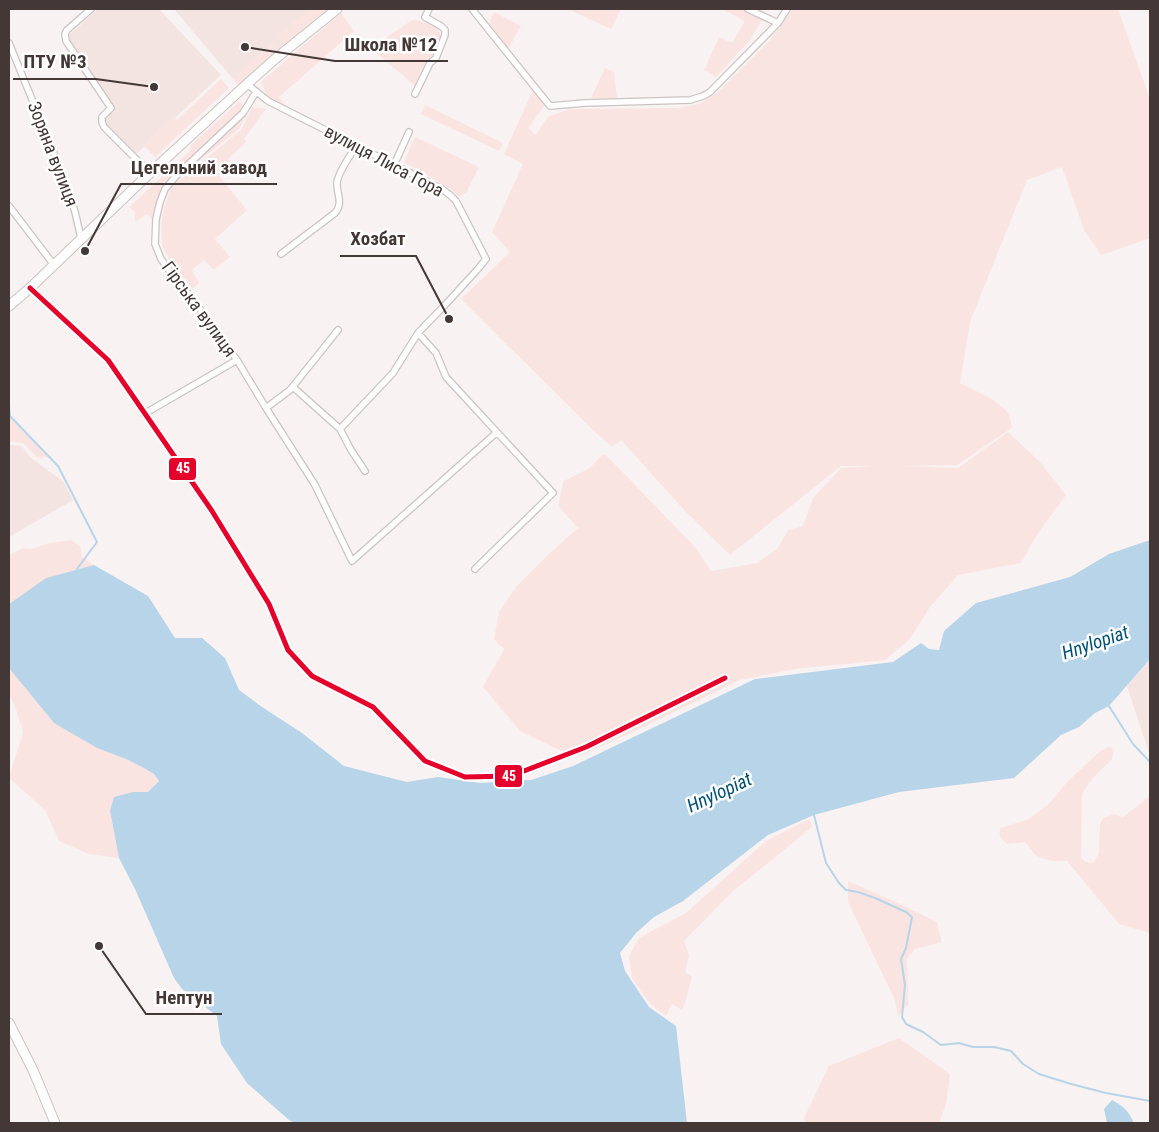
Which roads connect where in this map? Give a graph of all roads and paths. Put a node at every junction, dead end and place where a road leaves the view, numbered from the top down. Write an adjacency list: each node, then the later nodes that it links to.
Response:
1 (91, 9): 15 (street)
2 (337, 9): 9 (main road)
3 (430, 9): 11 (street)
4 (472, 9): 7 (street)
5 (748, 9): 7 (street)
6 (787, 9): 7 (street)
7 (778, 23)
8 (9, 43): 17 (street, Зоряна вулиця)
9 (247, 84): 10 (street, вулиця Лиса Гора); 15 (main road)
10 (256, 92): 13 (street, вулиця Лиса Гора); 24 (street, Гірська вулиця)
11 (415, 94)
12 (409, 132): 14 (street)
13 (356, 146): 14 (street, вулиця Лиса Гора); 18 (street)
14 (394, 165): 23 (street, вулиця Лиса Гора)
15 (150, 173): 17 (main road)
16 (9, 206): 19 (street)
17 (81, 238): 19 (main road)
18 (281, 254)
19 (54, 265): 20 (main road)
20 (30, 288): 21 (main road); 27 (street)
21 (9, 306)
22 (338, 330): 25 (street)
23 (418, 332): 28 (street); 29 (street)
24 (237, 360): 26 (street, Гірська вулиця); 27 (street)
25 (293, 387): 26 (street); 28 (street)
26 (266, 408): 29 (street, Гірська вулиця)
27 (144, 414): 32 (street)
28 (340, 429): 30 (street)
29 (496, 433): 31 (street)
30 (365, 472)
31 (475, 568)
32 (725, 678)
33 (9, 1023): 34 (main road)
34 (55, 1123)

